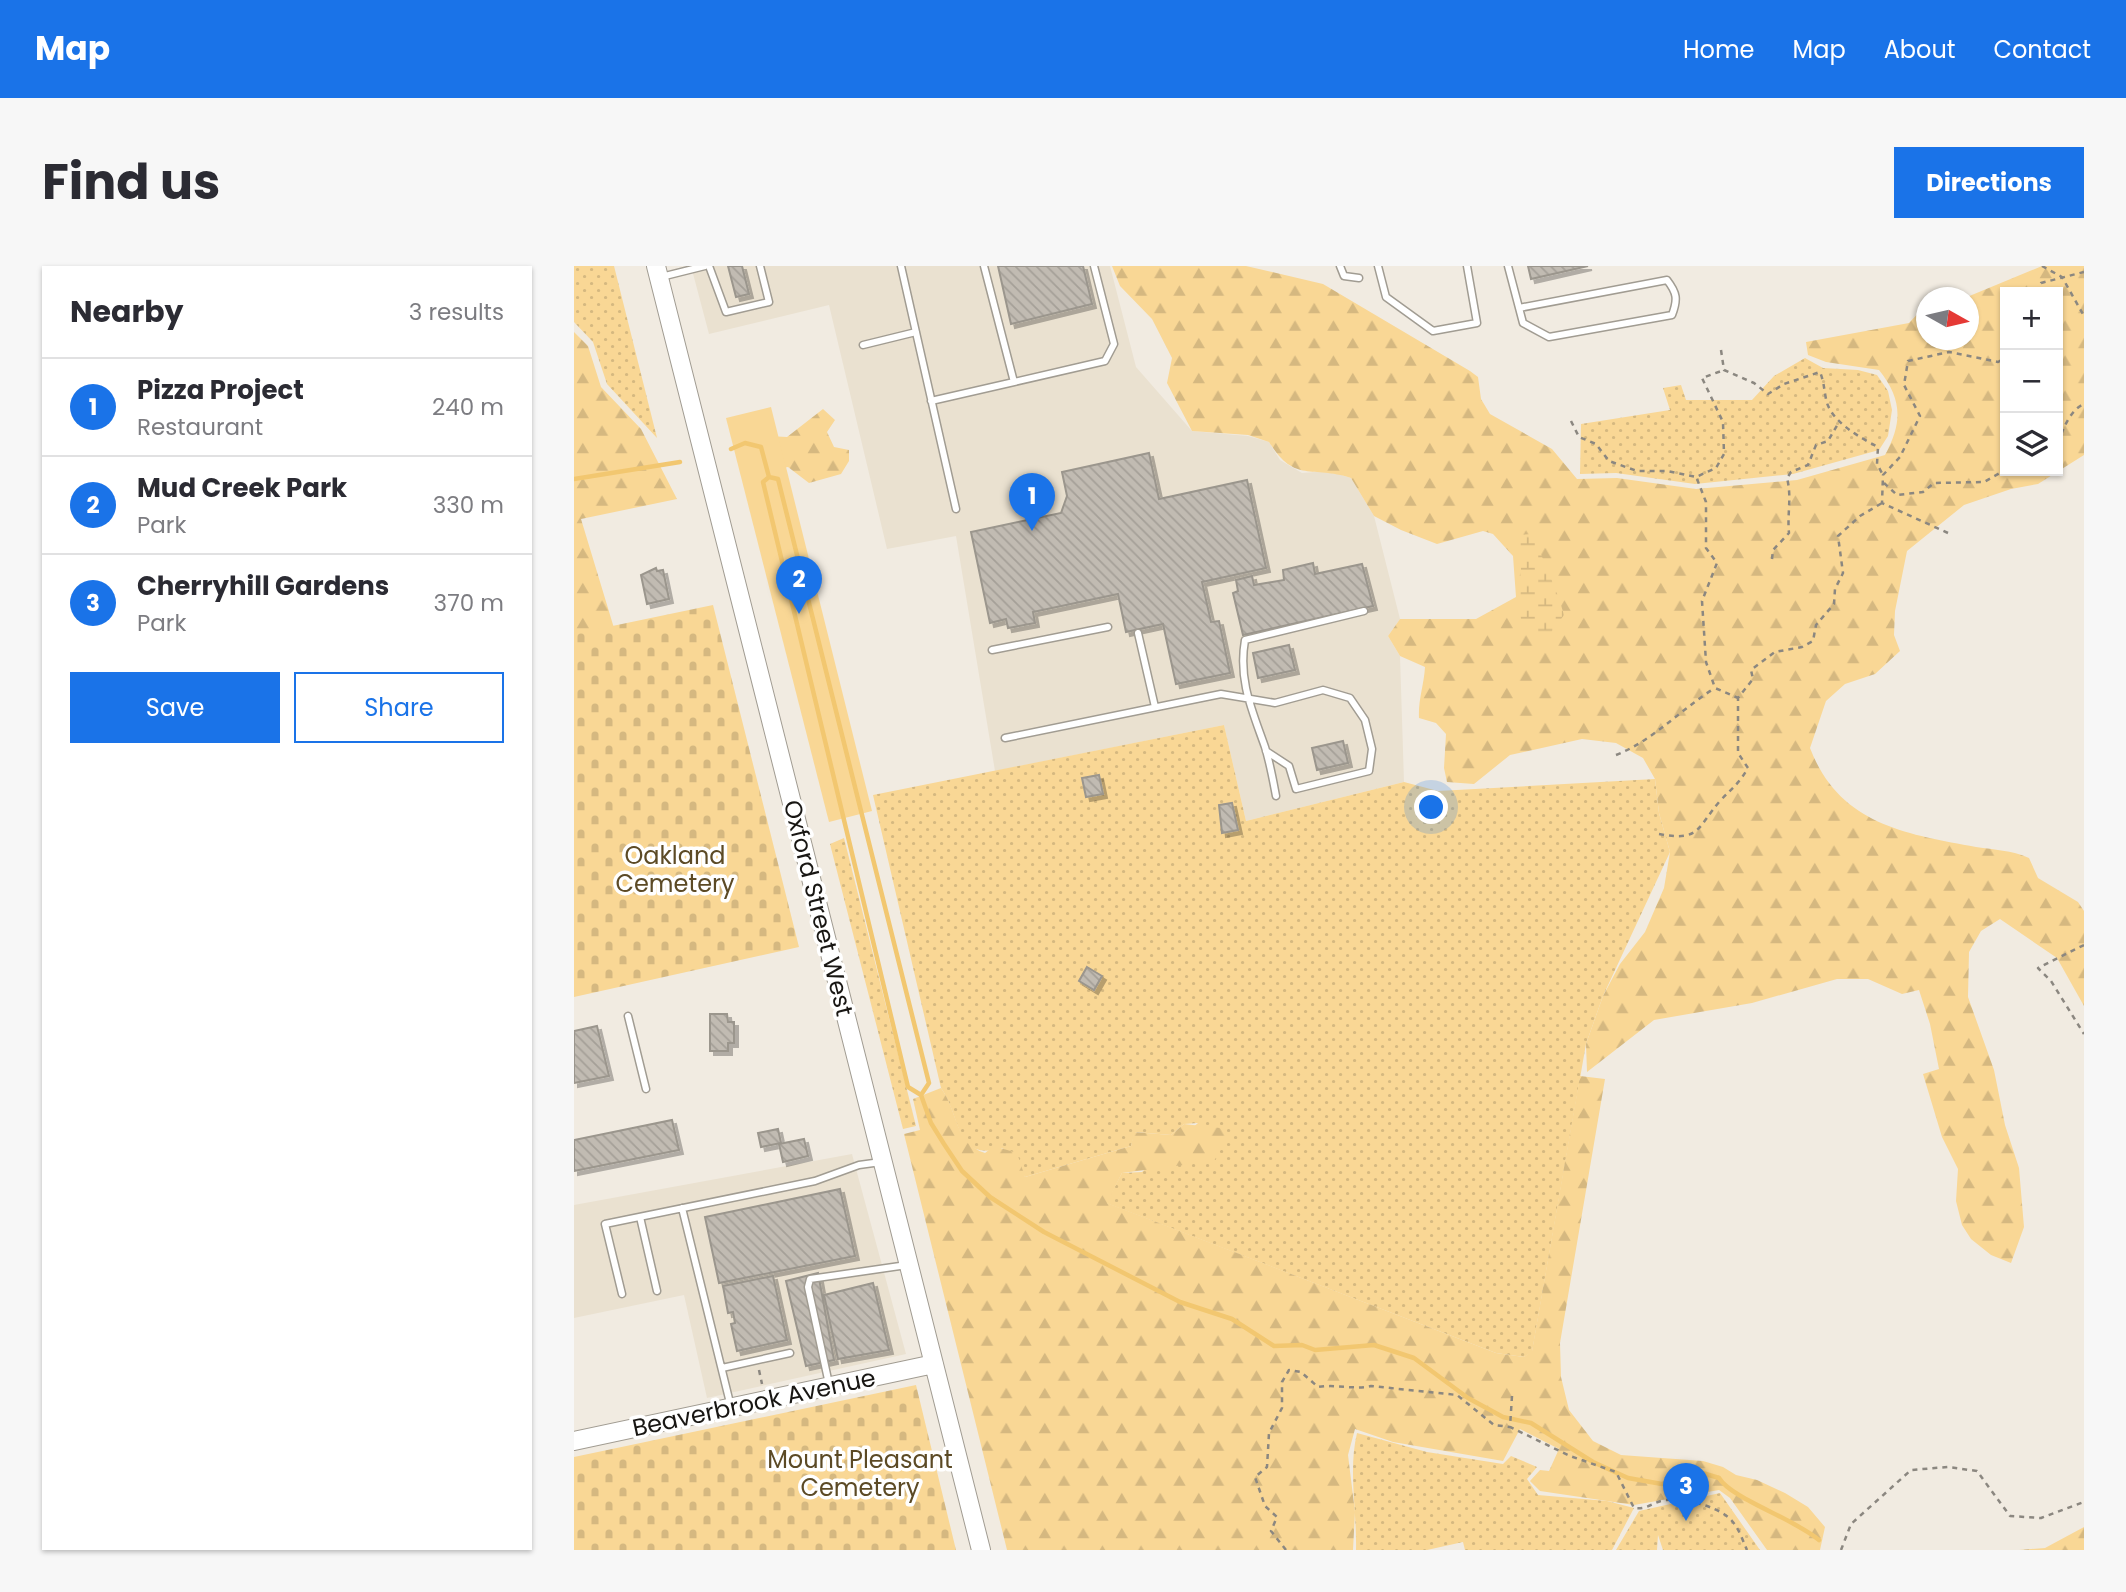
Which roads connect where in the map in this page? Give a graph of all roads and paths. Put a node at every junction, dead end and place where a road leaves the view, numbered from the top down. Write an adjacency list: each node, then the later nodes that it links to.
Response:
1 (707, 266): 2 (lane); 11 (lane)
2 (760, 266)
3 (901, 266): 18 (lane)
4 (984, 266): 23 (lane)
5 (1094, 266): 23 (lane)
6 (1340, 266): 14 (lane)
7 (1378, 266): 8 (lane)
8 (1468, 266)
9 (1507, 266): 16 (lane)
10 (2042, 266): 13 (path)
11 (657, 272): 54 (main road, Oxford Street West)
12 (2084, 272): 13 (path)
13 (2062, 277): 15 (path); 17 (path)
14 (1359, 278)
15 (2039, 287)
16 (1520, 308): 16 (lane)
17 (2084, 316)
18 (915, 332): 19 (lane); 24 (lane)
19 (863, 345)
20 (1721, 351): 22 (path)
21 (2000, 361): 30 (path)
22 (1724, 370): 27 (path); 31 (path)
23 (1014, 382): 24 (lane)
24 (931, 401): 34 (lane)
25 (2084, 404): 28 (path)
26 (1571, 421): 31 (path)
27 (1839, 422): 30 (path); 36 (path)
28 (2063, 428)
29 (2000, 473): 32 (path)
30 (1883, 475): 32 (path)
31 (1696, 477): 41 (path)
32 (1884, 483): 33 (path)
33 (1882, 503): 35 (path); 43 (path)
34 (956, 509)
35 (1948, 533)
36 (1772, 559)
37 (1364, 611): 42 (lane)
38 (1108, 626): 40 (lane)
39 (1138, 634): 44 (lane)
40 (992, 650)
41 (1716, 688): 43 (path); 47 (path)
42 (1246, 696): 44 (lane); 46 (lane); 46 (lane)
43 (1738, 698): 49 (path)
44 (1155, 708): 45 (lane)
45 (1004, 738)
46 (1266, 751): 48 (lane)
47 (1616, 755)
48 (1276, 796)
49 (1659, 834)
50 (2084, 945): 52 (path)
51 (628, 1016): 53 (lane)
52 (2084, 1034)
53 (646, 1088)
54 (883, 1162): 55 (lane); 57 (main road, Oxford Street West)
55 (682, 1208): 56 (lane); 63 (lane)
56 (640, 1217): 58 (lane); 59 (lane)
57 (909, 1265): 62 (main road, Oxford Street West); 64 (lane)
58 (657, 1291)
59 (622, 1294)
60 (790, 1353): 61 (lane)
61 (757, 1360): 63 (lane); 65 (path)
62 (934, 1364): 64 (main road, Beaverbrook Avenue); 71 (main road, Oxford Street West)
63 (722, 1368): 67 (lane)
64 (830, 1387): 67 (main road, Beaverbrook Avenue)
65 (764, 1393)
66 (1512, 1396): 68 (path)
67 (732, 1408): 69 (main road, Beaverbrook Avenue)
68 (1510, 1427): 72 (path); 73 (path)
69 (574, 1441)
70 (2084, 1502): 74 (path)
71 (981, 1550)
72 (1286, 1550)
73 (1747, 1550)
74 (1841, 1550)

